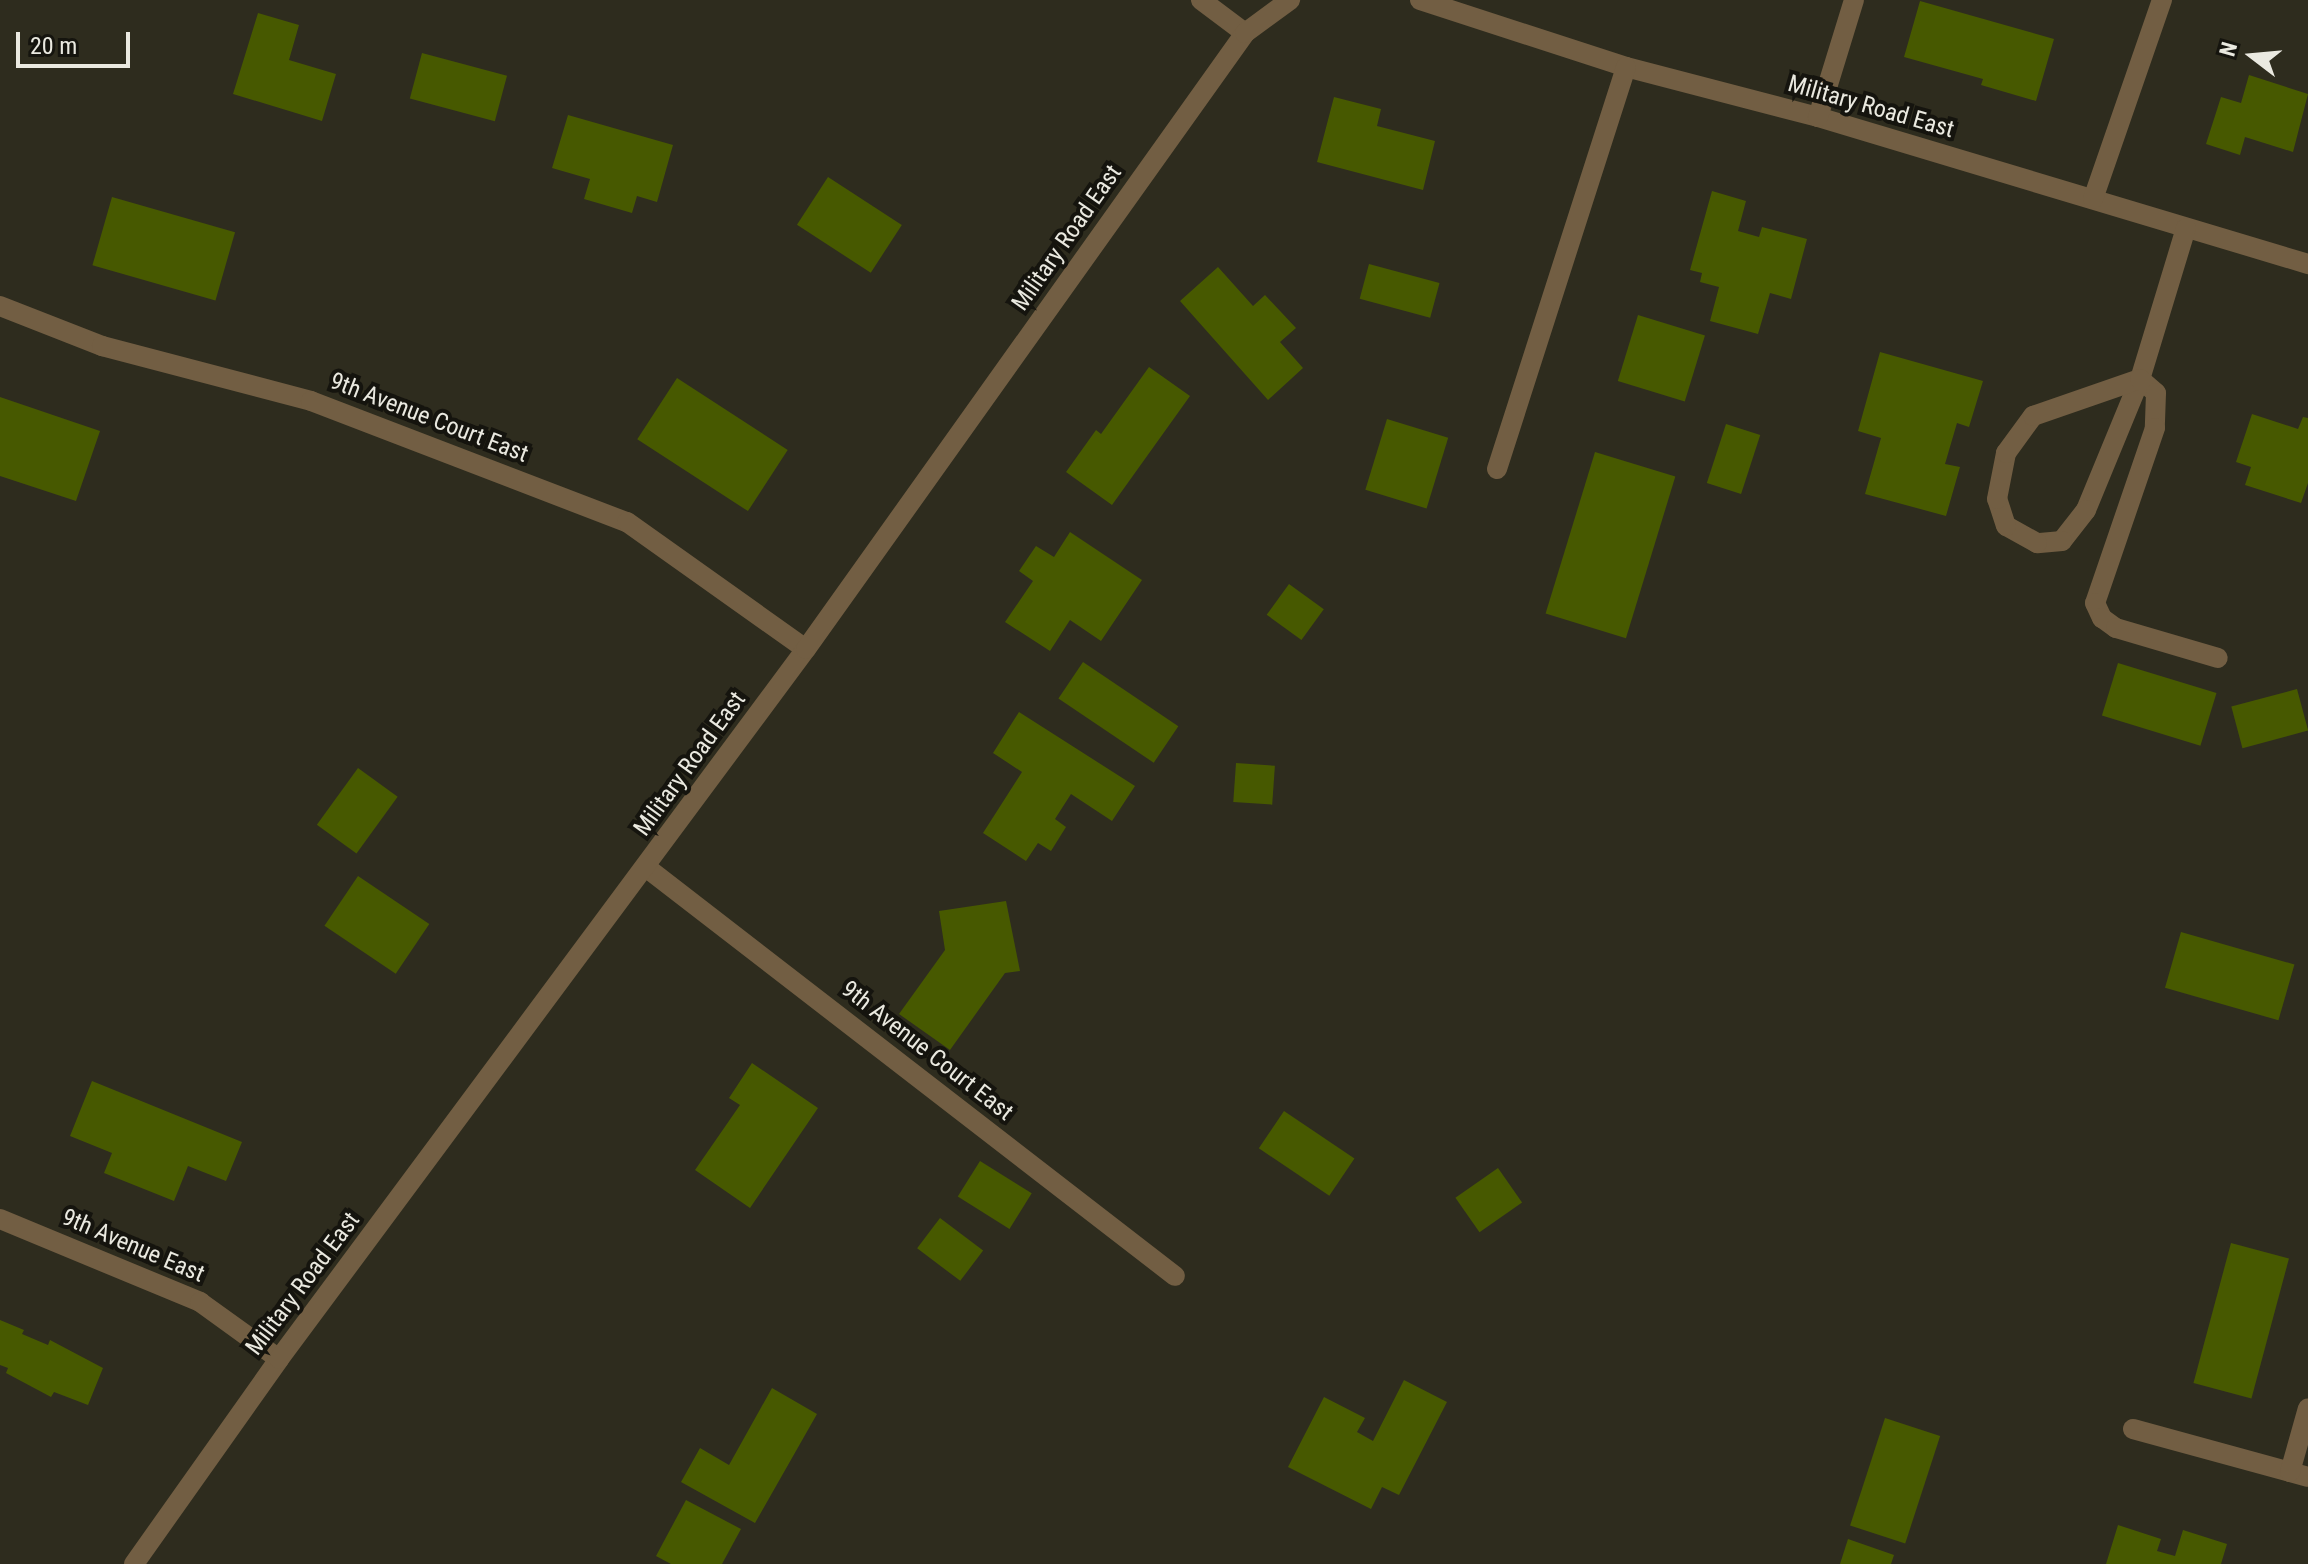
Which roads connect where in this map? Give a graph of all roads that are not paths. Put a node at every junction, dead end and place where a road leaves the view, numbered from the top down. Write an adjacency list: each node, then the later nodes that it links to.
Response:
1 (1201, 0): 6 (street)
2 (1290, 0): 6 (street, Military Road East)
3 (1420, 0): 7 (street, Military Road East)
4 (1854, 0): 8 (street)
5 (2162, 0): 9 (street)
6 (1245, 33): 15 (street, Military Road East)
7 (1626, 67): 8 (street, Military Road East); 14 (street)
8 (1818, 117): 9 (street, Military Road East)
9 (2093, 199): 10 (street, Military Road East)
10 (2186, 228): 11 (street, Military Road East); 13 (street)
11 (2308, 264)
12 (0, 306): 15 (street, 9th Avenue Court East)
13 (2140, 379): 13 (street); 16 (street)
14 (1497, 469)
15 (806, 649): 17 (street, Military Road East)
16 (2218, 658)
17 (647, 868): 19 (street, 9th Avenue Court East); 20 (street, Military Road East)
18 (0, 1219): 20 (street, 9th Avenue East)
19 (1175, 1276)
20 (279, 1359): 24 (street, Military Road East)
21 (2308, 1408): 23 (street)
22 (2133, 1429): 23 (street)
23 (2299, 1475)
24 (134, 1564)

